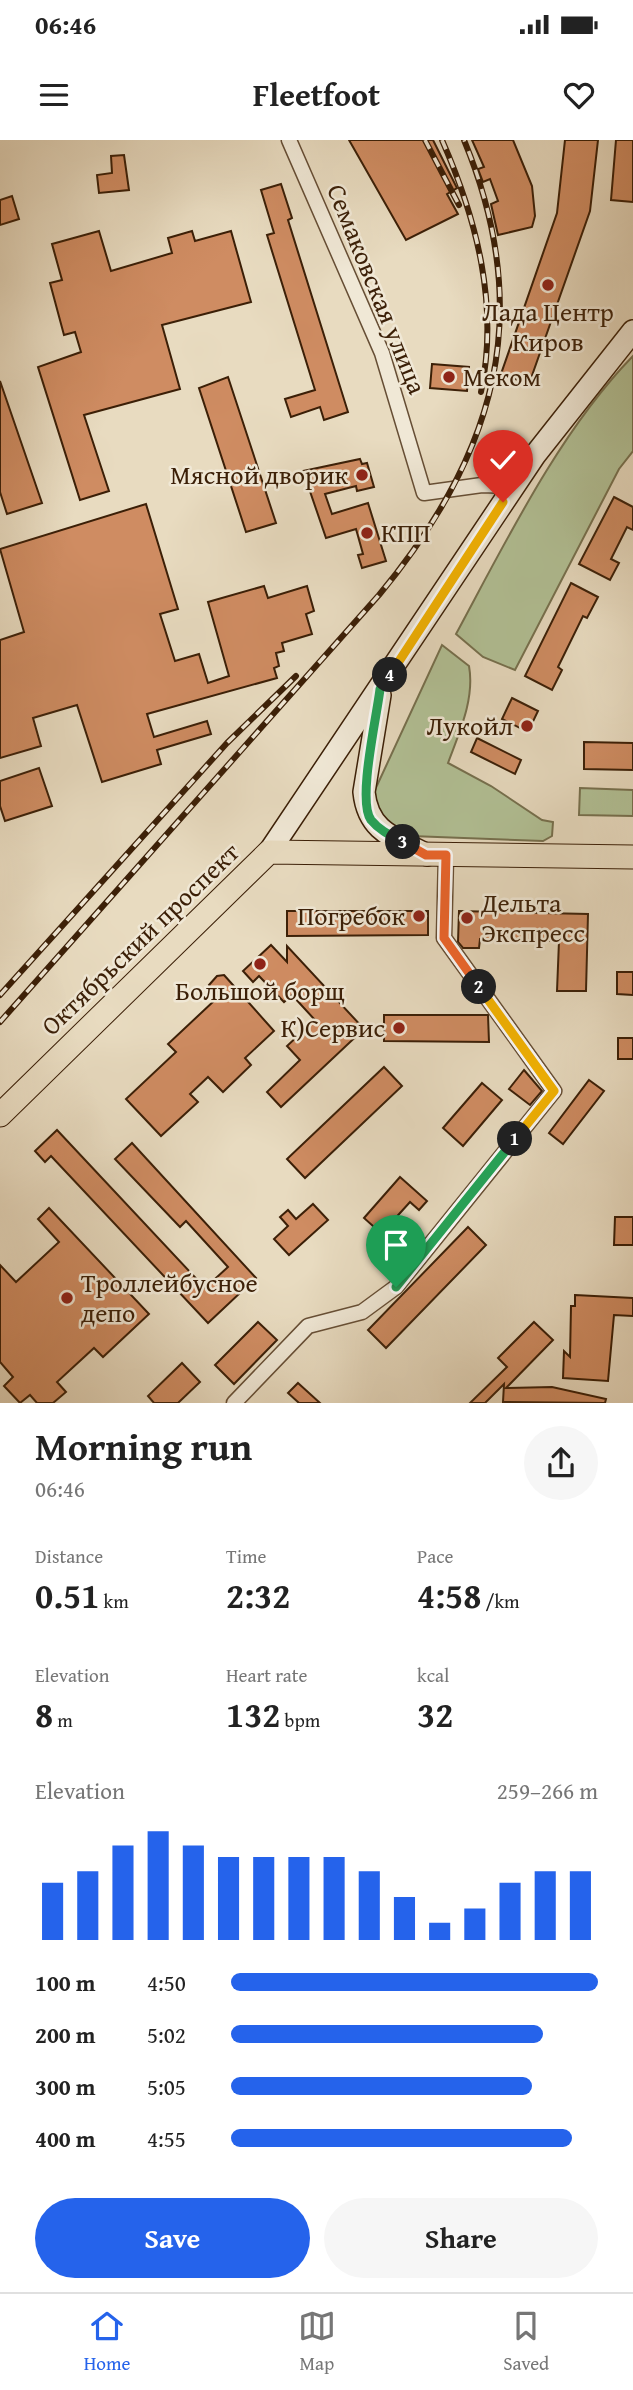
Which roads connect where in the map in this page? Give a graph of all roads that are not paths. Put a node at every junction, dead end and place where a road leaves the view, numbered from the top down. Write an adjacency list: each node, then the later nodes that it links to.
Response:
1 (289, 140): 3 (street, Семаковская улица)
2 (633, 331): 3 (main road)
3 (513, 486): 4 (main road)
4 (380, 689): 5 (main road); 6 (main road)
5 (269, 852): 6 (main road, Октябрьский проспект); 8 (main road, Октябрьский проспект)
6 (436, 855): 7 (main road, Октябрьский проспект); 9 (street)
7 (633, 856)
8 (0, 1115)
9 (234, 1403)

